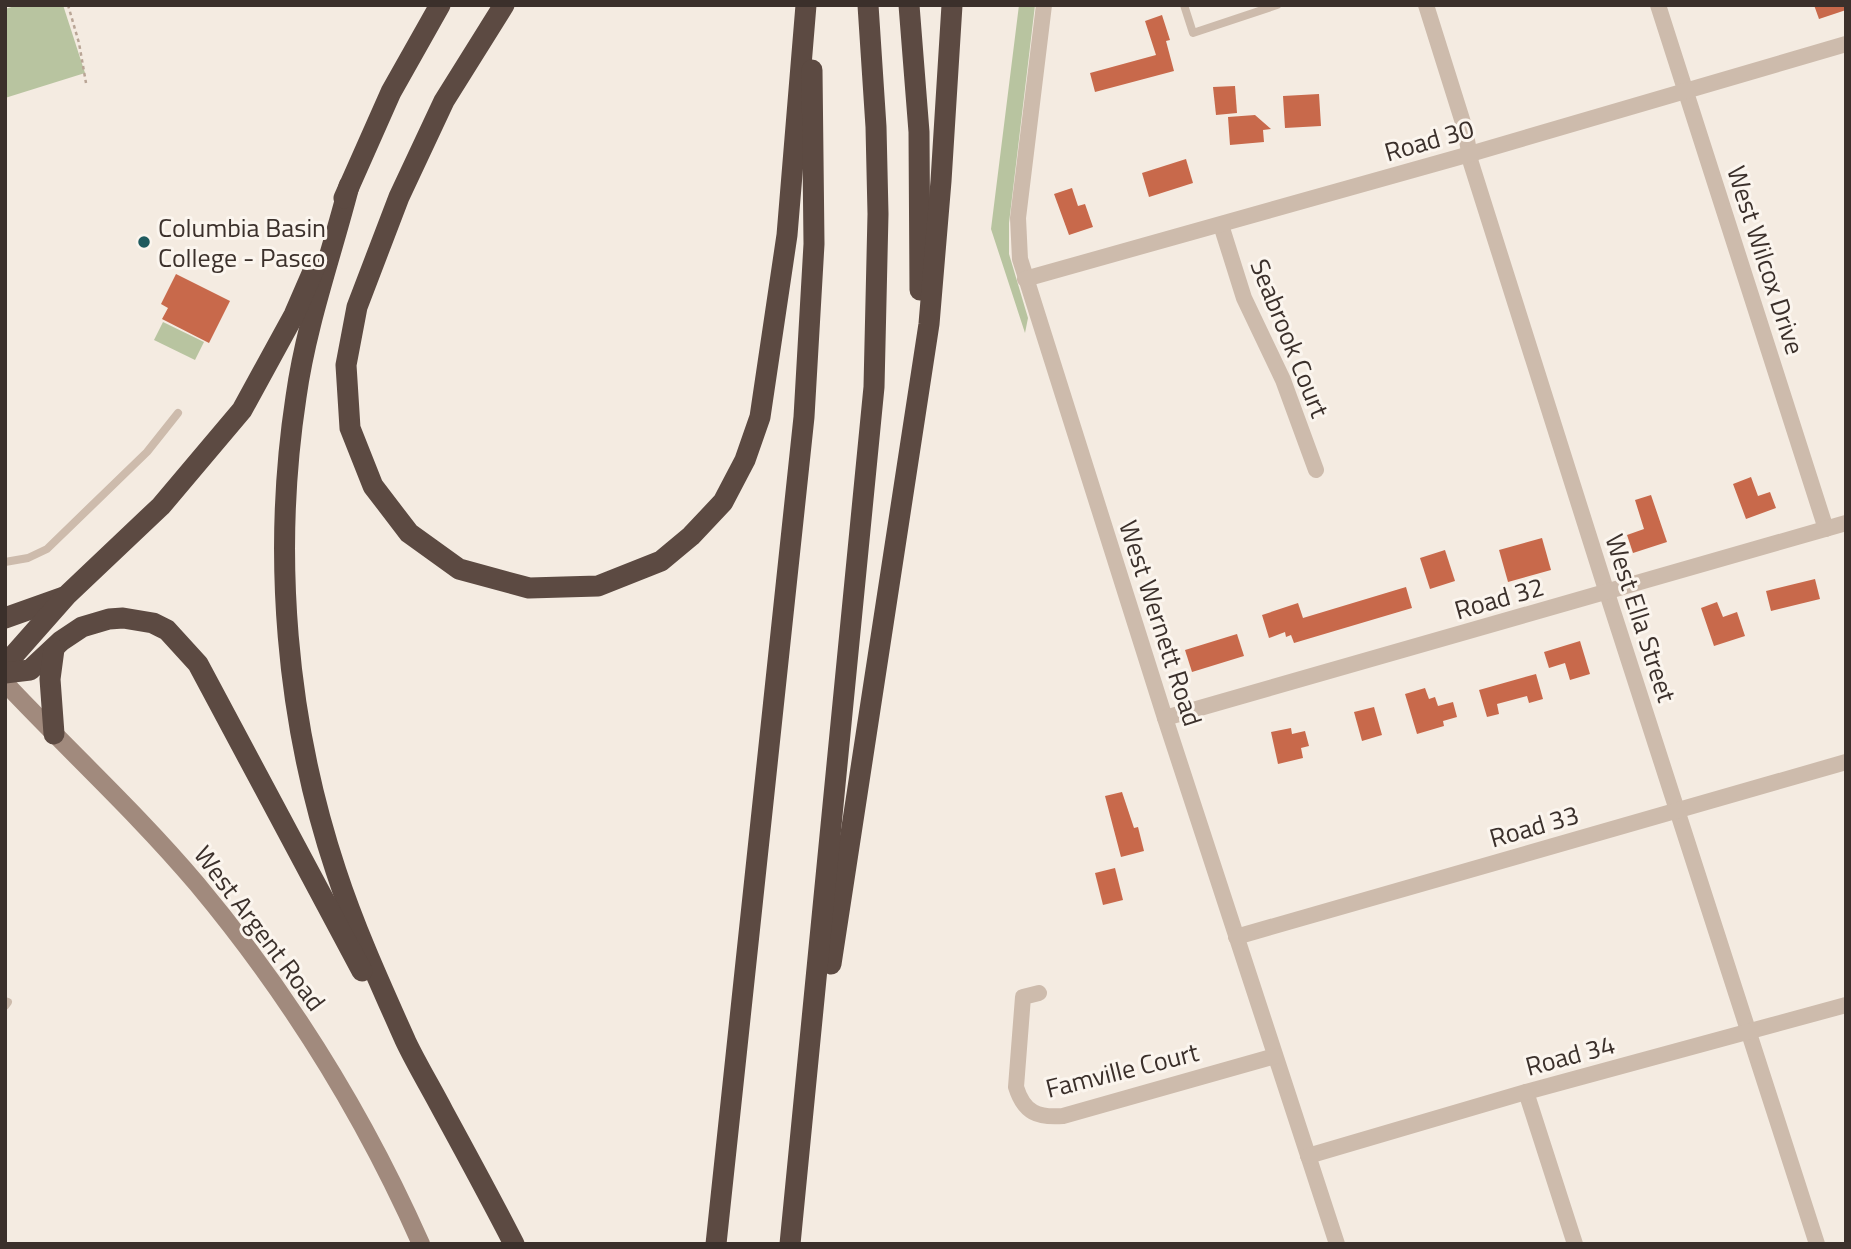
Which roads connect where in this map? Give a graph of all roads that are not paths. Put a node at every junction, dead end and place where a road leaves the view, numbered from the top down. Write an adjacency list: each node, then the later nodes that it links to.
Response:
1 (440, 5): 15 (highway)
2 (504, 5): 3 (highway)
3 (807, 5): 46 (highway)
4 (868, 5): 43 (highway)
5 (909, 5): 18 (highway)
6 (952, 5): 18 (highway)
7 (1044, 5): 17 (street, West Wernett Road)
8 (1184, 5): 9 (lane)
9 (1277, 5)
10 (1426, 5): 14 (street, West Ella Street)
11 (1658, 5): 13 (street, West Wilcox Drive)
12 (1846, 44): 13 (street, Road 30)
13 (1686, 91): 14 (street, Road 30); 22 (street, West Wilcox Drive)
14 (1470, 154): 16 (street, Road 30); 24 (street, West Ella Street)
15 (349, 186): 25 (highway); 39 (highway)
16 (1220, 225): 17 (street, Road 30); 20 (street, Seabrook Court)
17 (1025, 279): 31 (street, West Wernett Road)
18 (920, 386): 43 (highway)
19 (178, 413): 23 (lane)
20 (1316, 470)
21 (1846, 523): 22 (street, Road 32)
22 (1826, 529): 24 (street, Road 32)
23 (5, 562)
24 (1606, 593): 31 (street, Road 32); 34 (street, West Ella Street)
25 (66, 597): 26 (highway); 28 (highway)
26 (5, 618)
27 (54, 649): 29 (highway); 32 (highway); 39 (highway)
28 (5, 665)
29 (5, 673)
30 (5, 683): 32 (main road, West Argent Road)
31 (1165, 718): 35 (street, West Wernett Road)
32 (54, 734): 44 (main road, West Argent Road)
33 (1846, 762): 34 (street, Road 33)
34 (1678, 810): 35 (street, Road 33); 38 (street, West Ella Street)
35 (1236, 937): 40 (street, West Wernett Road)
36 (1039, 993): 40 (street, Famville Court)
37 (1846, 1005): 38 (street, Road 34)
38 (1748, 1032): 41 (street, Road 34); 50 (street, West Ella Street)
39 (408, 1045): 45 (highway)
40 (1275, 1056): 42 (street, West Wernett Road)
41 (1526, 1092): 42 (street, Road 34); 49 (street)
42 (1308, 1156): 48 (street, West Wernett Road)
43 (794, 1199): 47 (highway)
44 (421, 1244)
45 (514, 1244)
46 (716, 1244)
47 (790, 1244)
48 (1338, 1244)
49 (1575, 1244)
50 (1817, 1244)

